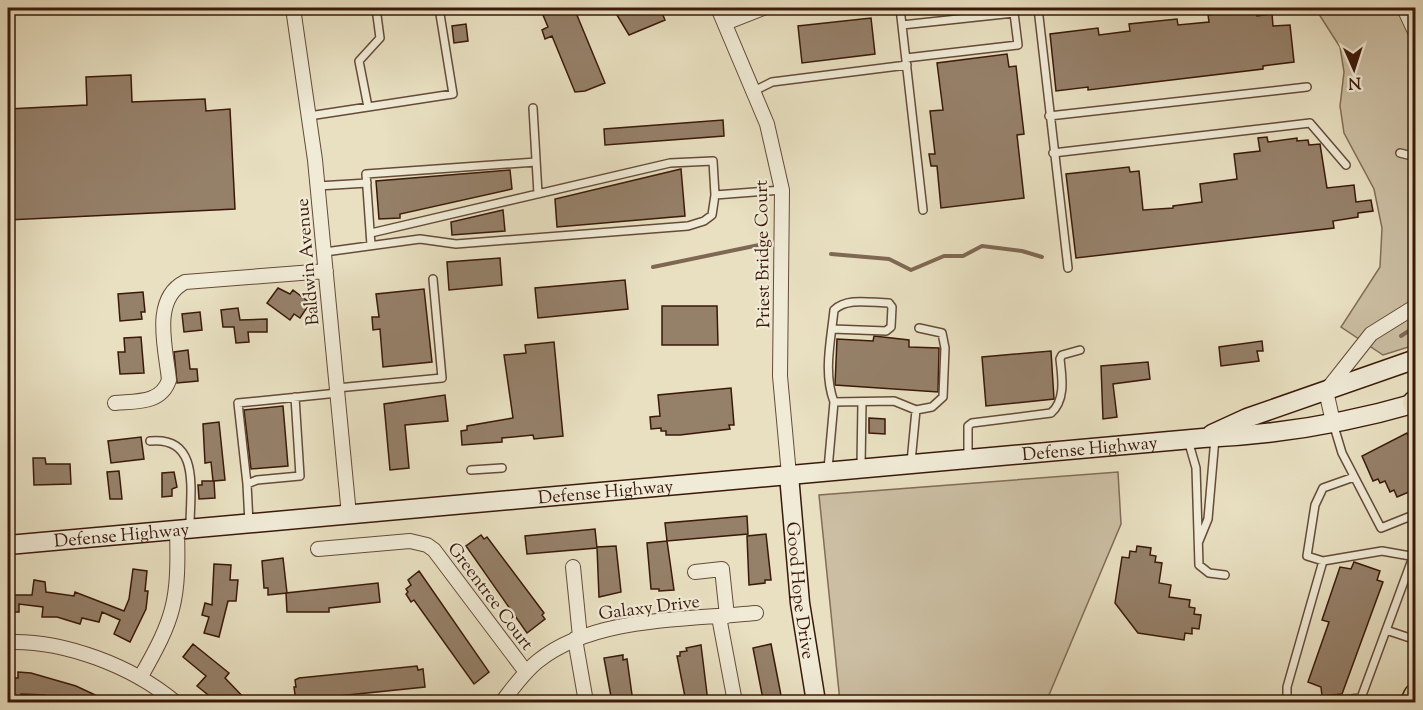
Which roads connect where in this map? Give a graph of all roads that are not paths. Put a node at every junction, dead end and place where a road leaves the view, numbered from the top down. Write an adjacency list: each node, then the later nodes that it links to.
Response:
1 (293, 8): 18 (street, Baldwin Avenue)
2 (376, 8): 16 (lane)
3 (439, 8): 16 (lane)
4 (718, 8): 10 (street, Priest Bridge Court)
5 (763, 8): 10 (street)
6 (900, 8): 11 (lane)
7 (1038, 8): 19 (lane)
8 (1404, 8): 12 (street)
9 (1013, 10): 11 (lane); 13 (lane)
10 (725, 23): 15 (street, Priest Bridge Court)
11 (902, 25): 13 (lane)
12 (1416, 34)
13 (906, 61): 15 (lane); 30 (lane)
14 (1307, 87): 19 (lane)
15 (754, 91): 27 (street, Priest Bridge Court)
16 (368, 107): 18 (lane)
17 (533, 108): 23 (lane)
18 (309, 116): 26 (street, Baldwin Avenue)
19 (1049, 116): 20 (lane)
20 (1053, 153): 24 (lane); 34 (lane)
21 (1400, 153): 22 (lane)
22 (1416, 157)
23 (536, 162): 25 (lane); 28 (lane)
24 (1346, 165)
25 (367, 183): 26 (lane); 31 (lane)
26 (318, 186): 33 (street, Baldwin Avenue)
27 (782, 190): 29 (lane); 59 (street, Priest Bridge Court)
28 (538, 194): 29 (lane); 31 (lane)
29 (715, 195): 32 (lane)
30 (923, 210)
31 (370, 233): 32 (lane)
32 (371, 245): 33 (lane)
33 (325, 252): 35 (street, Baldwin Avenue)
34 (1068, 268)
35 (326, 271): 42 (street, Baldwin Avenue); 47 (street)
36 (433, 279): 42 (lane)
37 (1416, 306): 43 (street)
38 (919, 328): 49 (lane)
39 (832, 329): 39 (lane); 45 (lane)
40 (1080, 350): 53 (lane)
41 (1416, 359): 43 (main road, Defense Highway)
42 (337, 390): 44 (lane); 63 (street, Baldwin Avenue)
43 (1326, 391): 50 (street); 51 (main road, Defense Highway)
44 (295, 397): 61 (lane); 61 (lane)
45 (834, 402): 46 (lane); 58 (lane)
46 (862, 402): 49 (lane); 56 (lane)
47 (115, 403)
48 (1415, 403): 50 (main road, Defense Highway)
49 (916, 410): 54 (lane)
50 (1333, 422): 51 (main road, Defense Highway); 60 (lane)
51 (1202, 438): 53 (main road, Defense Highway); 66 (lane); 66 (lane)
52 (150, 441): 65 (lane)
53 (968, 460): 54 (main road, Defense Highway)
54 (911, 465): 56 (main road, Defense Highway)
55 (502, 468): 57 (lane)
56 (861, 469): 58 (main road, Defense Highway)
57 (471, 470)
58 (827, 472): 59 (main road, Defense Highway)
59 (789, 475): 63 (main road, Defense Highway); 87 (main road, Good Hope Drive)
60 (1354, 477): 62 (lane); 70 (lane)
61 (247, 484): 64 (lane)
62 (1416, 514)
63 (349, 515): 64 (main road, Defense Highway)
64 (249, 523): 65 (main road, Defense Highway)
65 (184, 530): 67 (main road, Defense Highway); 81 (street)
66 (1198, 544): 73 (lane)
67 (8, 545)
68 (318, 549): 80 (street, Greentree Court)
69 (1414, 557): 70 (lane); 76 (lane)
70 (1323, 561): 88 (lane)
71 (573, 567): 77 (street)
72 (695, 572): 75 (street)
73 (1225, 575)
74 (756, 613): 75 (street, Galaxy Drive)
75 (723, 616): 77 (street, Galaxy Drive); 86 (street)
76 (1386, 630): 78 (lane); 89 (lane)
77 (578, 638): 80 (street, Galaxy Drive); 85 (street)
78 (1416, 640)
79 (8, 642): 81 (street)
80 (525, 672): 84 (street, Galaxy Drive)
81 (140, 678): 83 (street)
82 (1416, 696): 90 (highway)
83 (175, 702)
84 (502, 702)
85 (586, 702)
86 (735, 702)
87 (816, 702)
88 (1287, 702)
89 (1320, 702)
90 (1413, 702)

